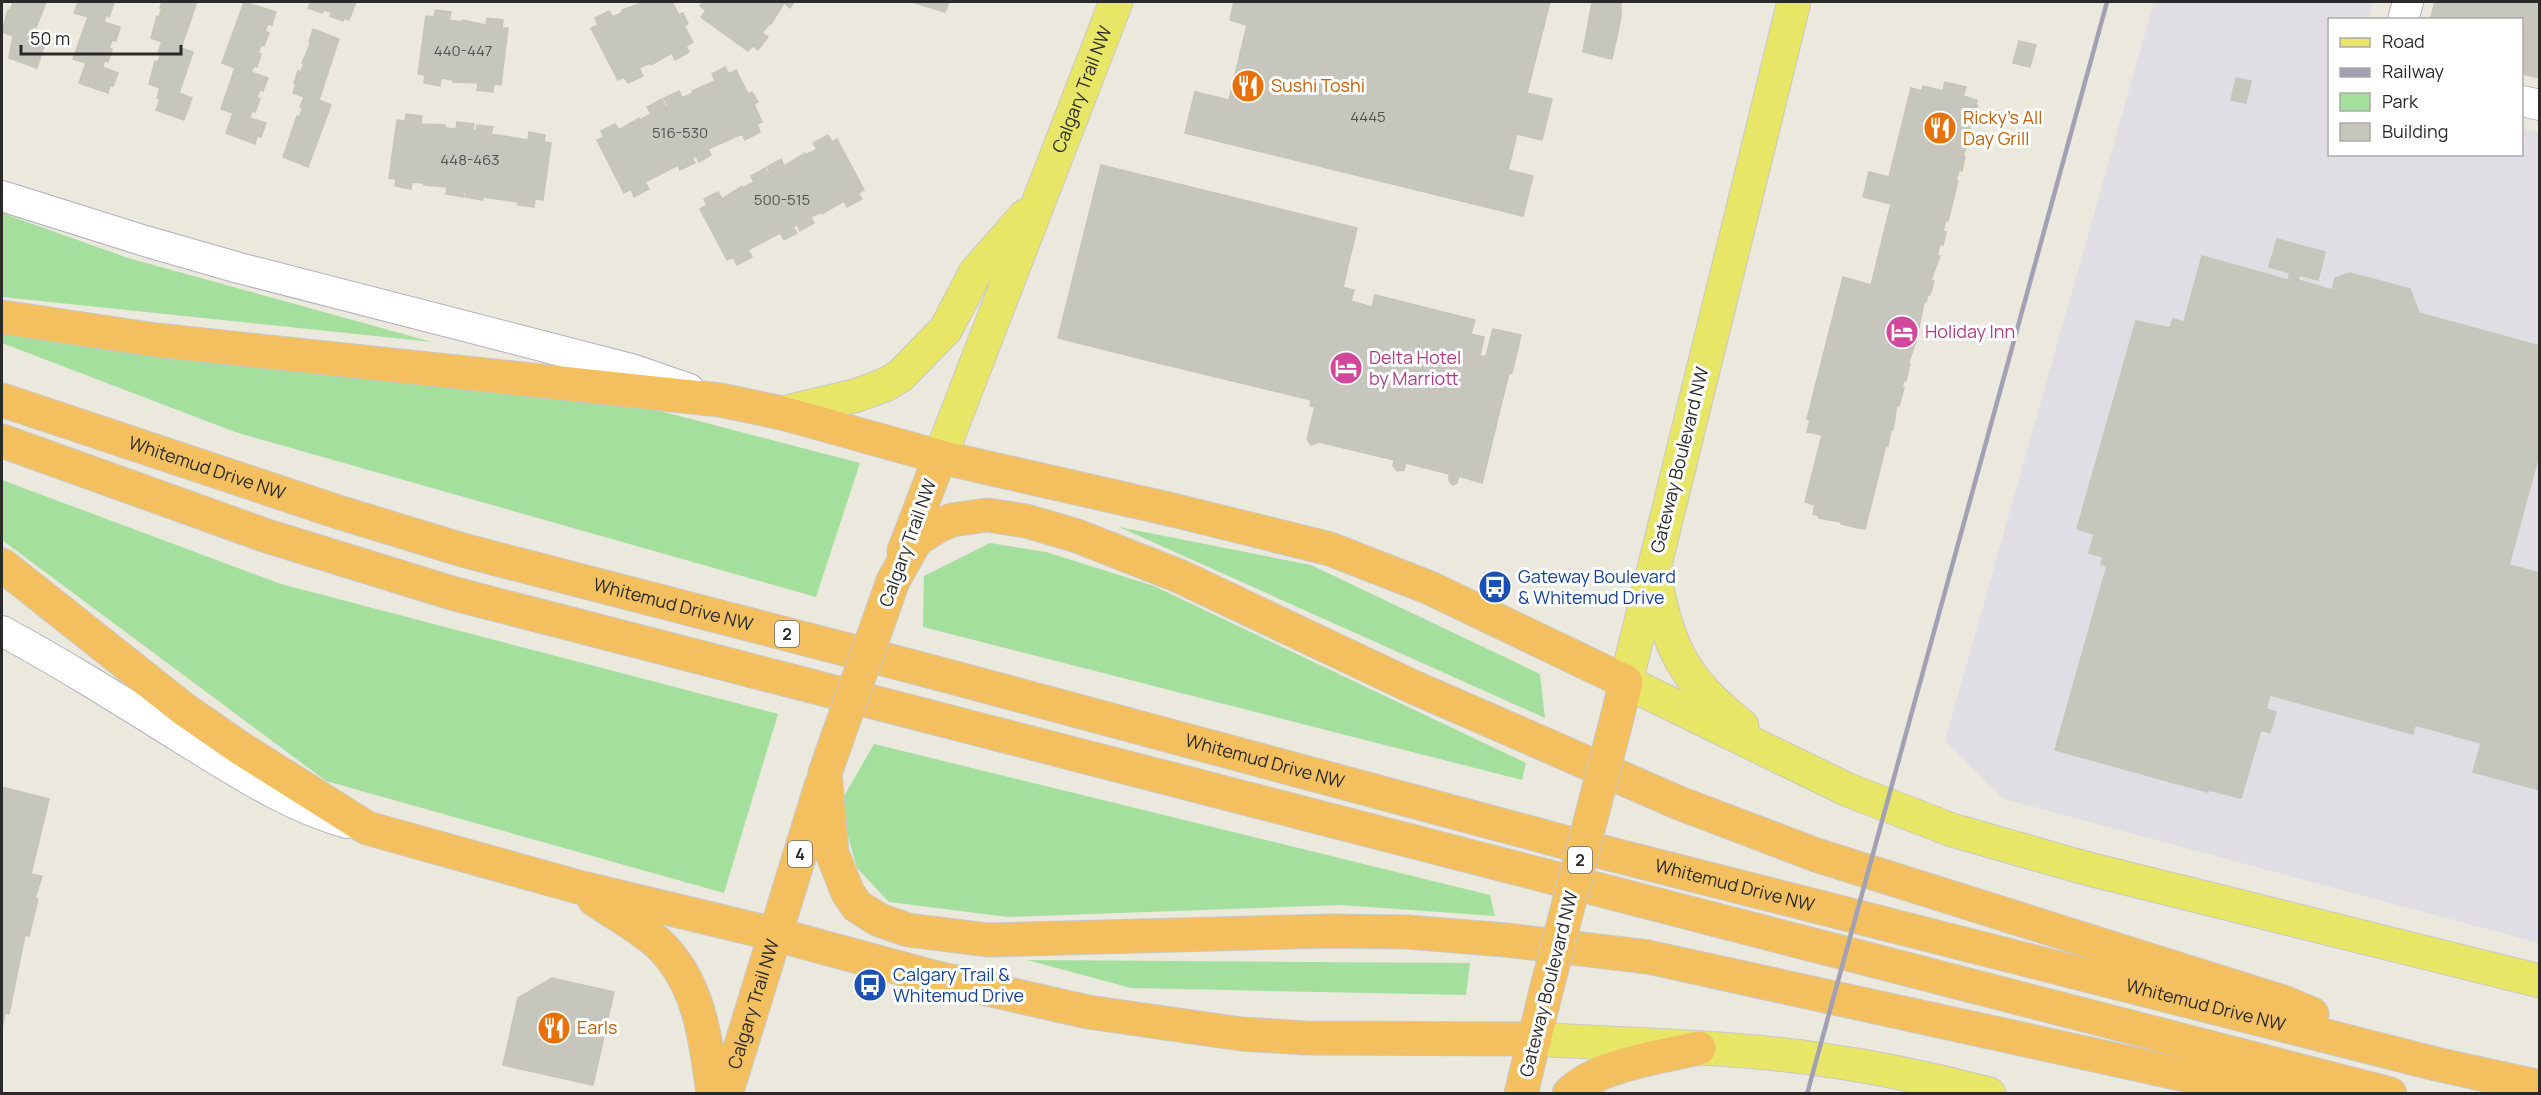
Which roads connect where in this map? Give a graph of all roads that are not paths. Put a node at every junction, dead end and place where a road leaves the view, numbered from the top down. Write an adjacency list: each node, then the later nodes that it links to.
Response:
1 (1116, 2): 8 (main road, Calgary Trail NW)
2 (1794, 2): 16 (main road, Gateway Boulevard NW)
3 (2408, 2): 4 (street)
4 (2404, 18)
5 (2523, 100): 6 (street)
6 (2540, 105)
7 (2, 196): 11 (street)
8 (1039, 202): 12 (main road); 14 (main road, Calgary Trail NW)
9 (2, 317): 11 (highway)
10 (2, 400): 28 (highway, Whitemud Drive NW / 2)
11 (720, 400): 12 (highway)
12 (782, 413): 14 (highway)
13 (2, 441): 36 (highway, Whitemud Drive NW)
14 (940, 457): 17 (highway, Calgary Trail NW); 19 (highway)
15 (2, 565): 22 (highway)
16 (1652, 569): 19 (main road, Gateway Boulevard NW); 21 (main road)
17 (893, 581): 20 (highway, Calgary Trail NW, bridge); 28 (highway)
18 (2, 631): 22 (street)
19 (1626, 682): 21 (main road); 26 (highway, Gateway Boulevard NW / 2, bridge)
20 (825, 773): 24 (highway, Calgary Trail NW / 4); 35 (highway)
21 (1848, 790): 25 (main road)
22 (367, 828): 23 (highway)
23 (578, 887): 24 (highway); 30 (highway)
24 (774, 934): 26 (highway); 31 (highway, Calgary Trail NW)
25 (2540, 981)
26 (1535, 1039): 27 (main road); 32 (highway, Gateway Boulevard NW / 2)
27 (1699, 1048): 33 (highway); 34 (main road)
28 (2436, 1064): 29 (highway, Whitemud Drive NW)
29 (2540, 1086)
30 (713, 1094)
31 (726, 1094)
32 (1521, 1094)
33 (1569, 1094)
34 (1989, 1094)
35 (2318, 1094)
36 (2390, 1094)

